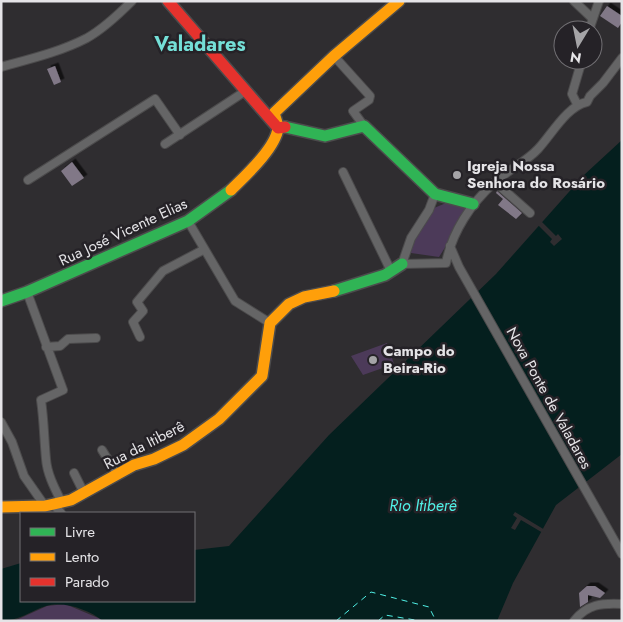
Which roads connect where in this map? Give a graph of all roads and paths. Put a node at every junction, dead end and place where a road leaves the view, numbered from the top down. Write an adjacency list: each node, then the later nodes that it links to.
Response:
1 (132, 1): 9 (street)
2 (168, 1): 11 (street)
3 (399, 1): 7 (street, Rua José Vicente Elias)
4 (574, 1): 6 (street)
5 (599, 1): 6 (street)
6 (592, 18)
7 (334, 56): 13 (street); 14 (street, Rua José Vicente Elias)
8 (622, 58): 12 (street)
9 (1, 67)
10 (579, 70): 12 (street)
11 (244, 92): 14 (street); 15 (street)
12 (576, 104): 19 (street)
13 (364, 126): 14 (street); 20 (street)
14 (278, 128): 23 (street, Rua José Vicente Elias)
15 (180, 135): 16 (street); 18 (street)
16 (165, 144)
17 (343, 172): 27 (street)
18 (28, 180)
19 (495, 182): 21 (street); 22 (street)
20 (435, 194): 21 (street); 26 (street)
21 (474, 204): 24 (street)
22 (530, 213)
23 (188, 221): 25 (street); 28 (street, Rua José Vicente Elias)
24 (450, 246): 26 (street); 41 (street, Nova Ponte de Valadares)
25 (203, 250): 30 (street); 31 (street)
26 (402, 264): 27 (street)
27 (391, 271): 30 (street)
28 (27, 292): 29 (street, Rua José Vicente Elias); 33 (street)
29 (1, 301)
30 (270, 324): 37 (street, Rua da Itiberê)
31 (140, 336)
32 (96, 338): 33 (street)
33 (46, 346): 40 (street)
34 (1, 422): 40 (street)
35 (102, 450): 37 (street)
36 (74, 473): 38 (street)
37 (118, 474): 38 (street, Rua da Itiberê)
38 (84, 494): 40 (street, Rua da Itiberê)
39 (1, 507): 40 (street, Rua da Itiberê)
40 (55, 507)
41 (622, 554)
42 (622, 604): 43 (street)
43 (574, 621)

